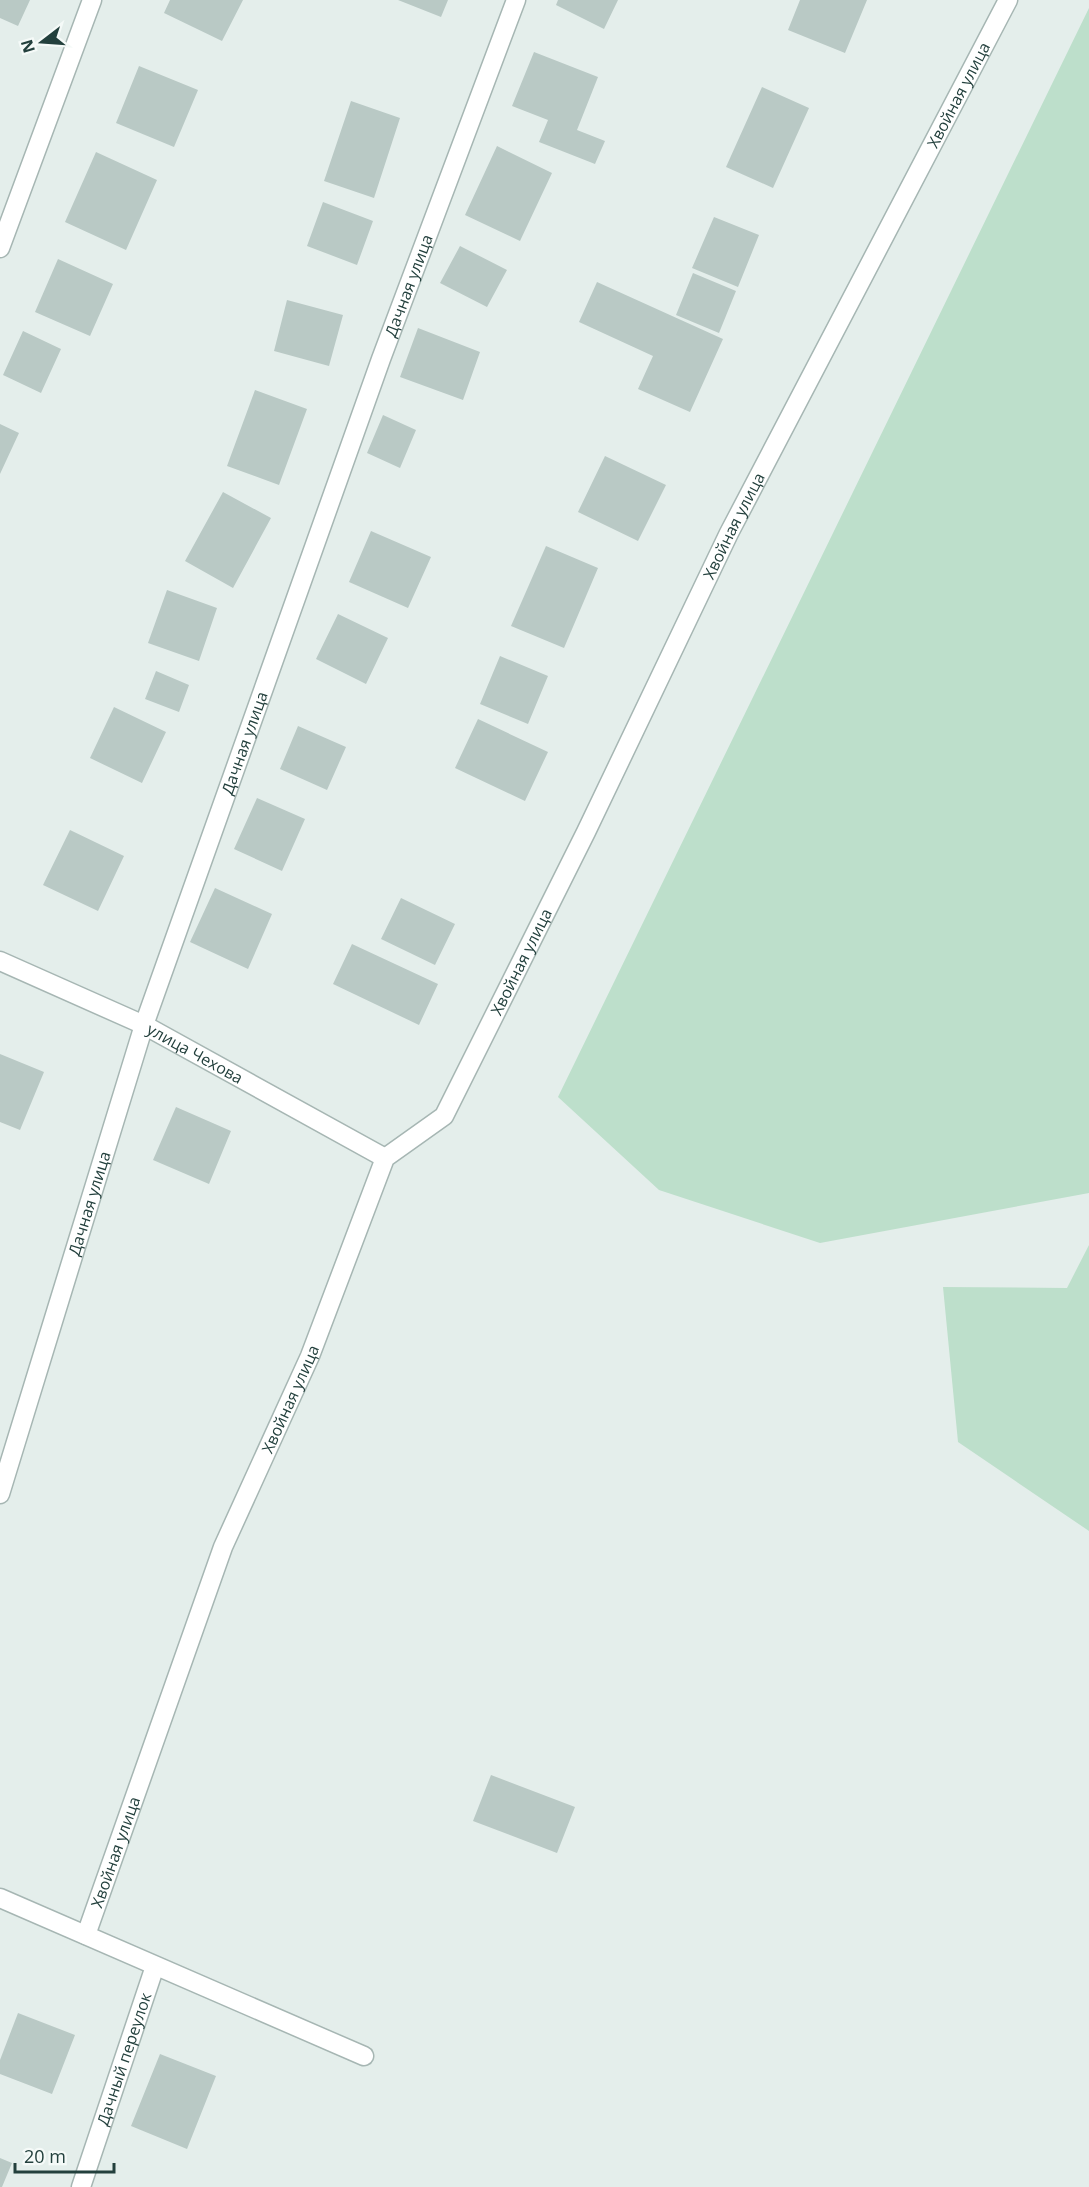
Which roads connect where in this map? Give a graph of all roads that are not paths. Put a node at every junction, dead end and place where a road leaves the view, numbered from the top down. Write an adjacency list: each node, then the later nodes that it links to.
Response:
1 (92, 0): 4 (street)
2 (516, 0): 6 (street, Дачная улица)
3 (1008, 0): 7 (street, Хвойная улица)
4 (0, 248)
5 (0, 961): 6 (street, улица Чехова)
6 (144, 1025): 7 (street, улица Чехова); 8 (street, Дачная улица)
7 (385, 1158): 10 (street, Хвойная улица)
8 (0, 1494)
9 (0, 1898): 10 (street)
10 (86, 1935): 11 (street)
11 (155, 1965): 12 (street); 13 (street, Дачный переулок)
12 (364, 2056)
13 (81, 2187)

